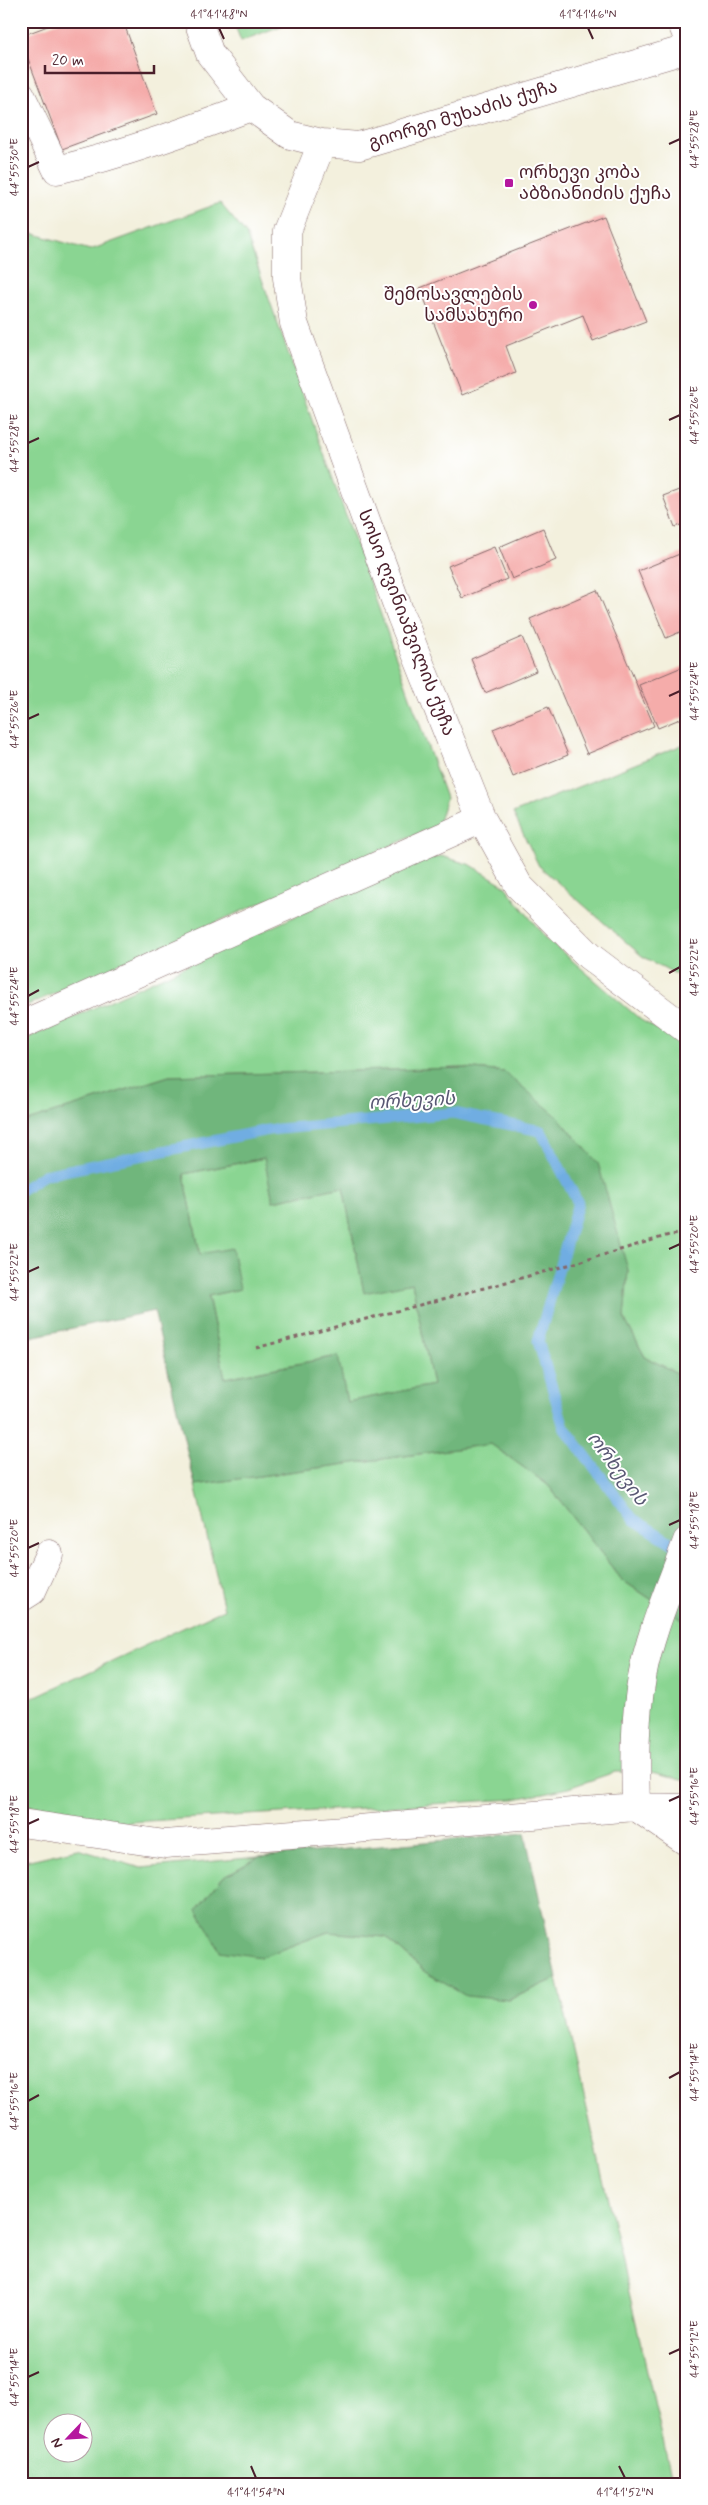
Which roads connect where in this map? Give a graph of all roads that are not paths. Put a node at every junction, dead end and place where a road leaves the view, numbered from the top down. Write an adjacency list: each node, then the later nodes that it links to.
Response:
1 (198, 21): 6 (street, გიორგი მუხაძის ქუჩა)
2 (681, 21): 3 (street)
3 (687, 36)
4 (687, 49): 7 (street, გიორგი მუხაძის ქუჩა)
5 (21, 95): 6 (street)
6 (251, 107): 7 (street, გიორგი მუხაძის ქუჩა)
7 (322, 143): 8 (street, სოსო ღვინიაშვილის ქუჩა)
8 (482, 819): 9 (street); 10 (street, სოსო ღვინიაშვილის ქუჩა)
9 (21, 1025)
10 (687, 1030)
11 (687, 1541): 14 (street)
12 (49, 1554): 13 (street)
13 (21, 1598)
14 (636, 1807): 15 (street); 16 (street); 17 (street)
15 (687, 1808)
16 (21, 1823)
17 (687, 1842)

